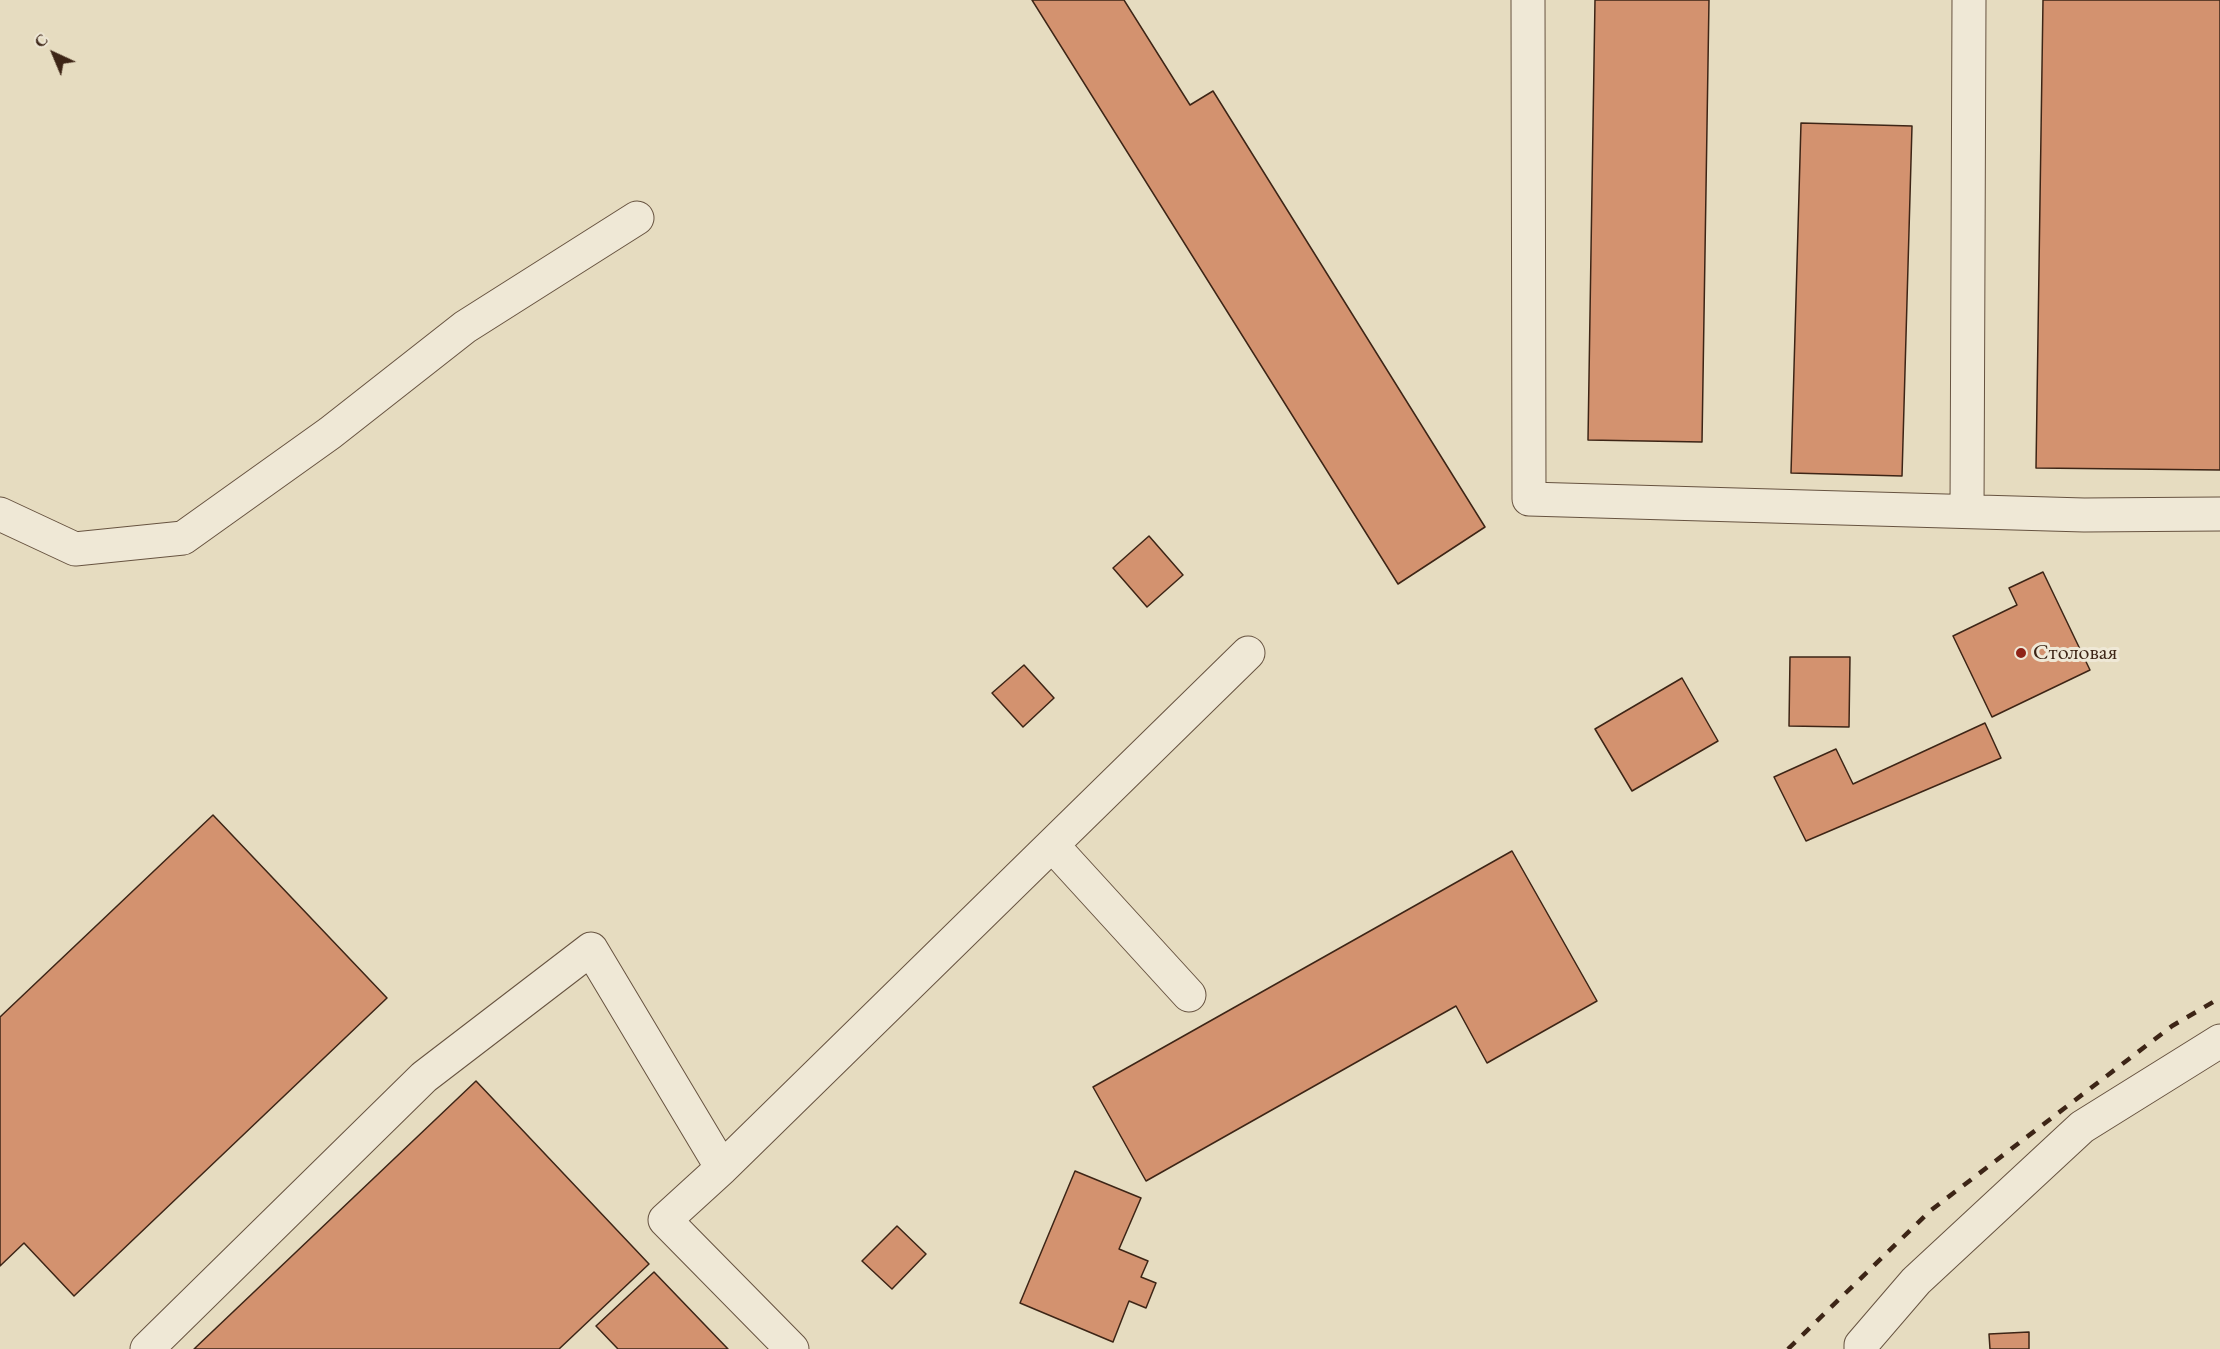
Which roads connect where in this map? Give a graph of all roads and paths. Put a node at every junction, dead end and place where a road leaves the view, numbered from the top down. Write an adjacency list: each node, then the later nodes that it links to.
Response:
1 (1528, 0): 4 (lane)
2 (1969, 0): 4 (lane)
3 (637, 218): 5 (lane)
4 (1967, 511): 6 (lane)
5 (0, 514)
6 (2220, 514)
7 (1248, 653): 8 (lane)
8 (1052, 845): 9 (lane); 11 (lane)
9 (1189, 995)
10 (2220, 1041): 14 (lane)
11 (722, 1168): 12 (lane); 13 (lane)
12 (147, 1349)
13 (792, 1349)
14 (1861, 1349)

